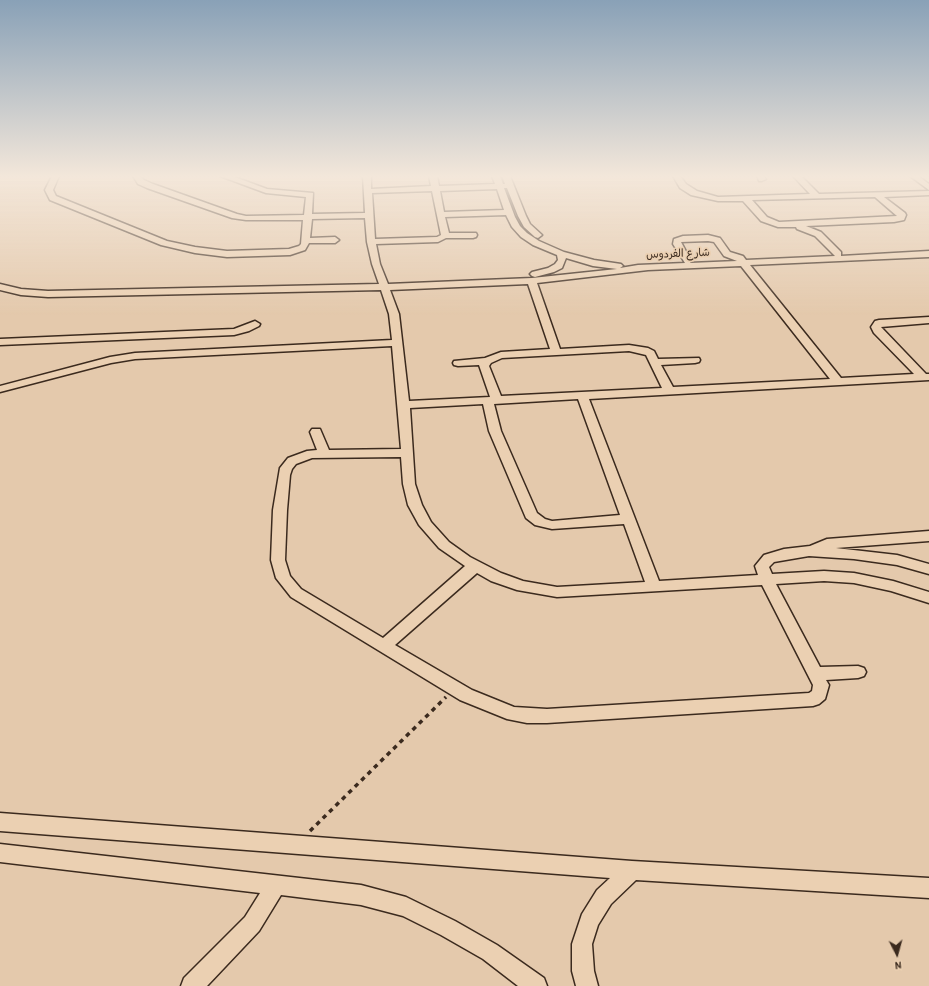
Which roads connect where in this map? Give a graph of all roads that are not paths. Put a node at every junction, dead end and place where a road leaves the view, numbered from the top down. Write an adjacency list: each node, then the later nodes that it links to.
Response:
1 (112, 222): 15 (street)
2 (308, 222): 15 (street)
3 (370, 222): 16 (street)
4 (442, 222): 13 (street)
5 (514, 222): 18 (street, شارع الفردوس)
6 (525, 222): 21 (street, شارع الفردوس)
7 (771, 222): 10 (street)
8 (839, 222): 10 (street)
9 (871, 222): 11 (street)
10 (794, 225): 19 (street)
11 (878, 228)
12 (474, 235): 13 (street)
13 (445, 236): 16 (street)
14 (335, 240): 15 (street)
15 (306, 241)
16 (372, 242): 26 (street)
17 (929, 250): 19 (street, شارع الفردوس)
18 (561, 254): 23 (street, شارع الفردوس); 26 (street)
19 (838, 254): 22 (street, شارع الفردوس)
20 (929, 254): 22 (street, شارع الفردوس)
21 (687, 261): 22 (street, شارع الفردوس); 22 (street)
22 (742, 261): 23 (street, شارع الفردوس); 39 (street)
23 (646, 268): 25 (street)
24 (0, 277): 26 (street)
25 (532, 281): 26 (street); 32 (street)
26 (383, 284): 27 (street); 30 (street)
27 (0, 287)
28 (929, 320): 37 (street)
29 (255, 324): 31 (street)
30 (396, 339): 38 (street); 40 (street); 44 (street)
31 (0, 342)
32 (556, 352): 34 (street); 35 (street)
33 (695, 360): 35 (street)
34 (487, 361): 36 (street); 43 (street)
35 (655, 362): 41 (street)
36 (458, 363)
37 (926, 377): 39 (street)
38 (0, 382)
39 (838, 382): 41 (street)
40 (0, 389)
41 (669, 391): 42 (street)
42 (582, 396): 43 (street); 48 (street)
43 (492, 400): 44 (street); 48 (street)
44 (404, 405): 47 (street)
45 (316, 432): 46 (street)
46 (324, 453): 47 (street); 56 (street)
47 (406, 453): 51 (street)
48 (628, 520): 54 (street)
49 (929, 536): 50 (street)
50 (809, 551): 52 (street); 53 (street)
51 (475, 566): 54 (street); 56 (street)
52 (929, 569)
53 (766, 580): 54 (street); 55 (street); 58 (street)
54 (654, 586)
55 (929, 598)
56 (385, 645): 58 (street)
57 (858, 672): 58 (street)
58 (816, 674)
59 (0, 822): 61 (street)
60 (0, 853): 62 (street)
61 (632, 870): 63 (street); 66 (street)
62 (276, 885): 64 (street); 65 (street)
63 (929, 888)
64 (192, 986)
65 (536, 986)
66 (587, 986)

